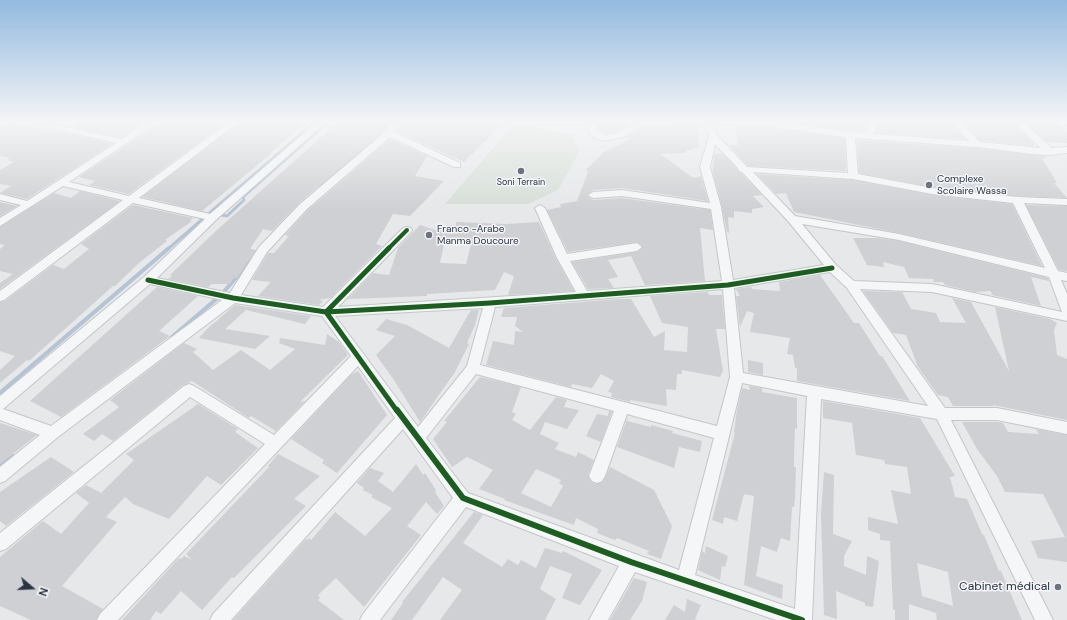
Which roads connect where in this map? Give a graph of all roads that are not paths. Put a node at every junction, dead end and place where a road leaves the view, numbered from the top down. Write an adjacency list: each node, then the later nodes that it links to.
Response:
1 (110, 151): 15 (street)
2 (196, 151): 18 (street)
3 (289, 151): 24 (street)
4 (368, 151): 38 (street)
5 (427, 151): 12 (street)
6 (709, 151): 22 (street)
7 (726, 151): 13 (street)
8 (851, 151): 14 (street)
9 (1031, 151): 11 (street)
10 (1060, 151): 11 (street)
11 (1051, 152)
12 (457, 165)
13 (742, 169): 14 (street); 25 (street)
14 (853, 176): 19 (street)
15 (62, 183): 18 (street); 21 (street)
16 (593, 195): 22 (street)
17 (0, 197): 21 (street)
18 (132, 199): 24 (street); 37 (street)
19 (1017, 200): 20 (street); 31 (street)
20 (1067, 202)
21 (29, 204): 26 (street)
22 (716, 207): 34 (street)
23 (540, 208): 29 (street)
24 (212, 218): 33 (street)
25 (792, 219): 30 (street); 31 (street)
26 (0, 223)
27 (407, 230): 41 (street)
28 (637, 247): 29 (street)
29 (562, 258): 36 (street)
30 (832, 268): 34 (street); 35 (street)
31 (1054, 272): 32 (street); 40 (street)
32 (1067, 277)
33 (148, 280): 38 (street); 47 (street)
34 (728, 285): 36 (street); 45 (street)
35 (851, 285): 42 (street); 50 (street)
36 (584, 296): 39 (street)
37 (0, 297)
38 (233, 298): 41 (street); 53 (street)
39 (490, 303): 41 (street); 44 (street)
40 (1067, 309)
41 (326, 312): 43 (street)
42 (1067, 317)
43 (358, 357): 51 (street); 56 (street)
44 (473, 368): 48 (street); 55 (street)
45 (737, 378): 46 (street); 54 (street)
46 (814, 392): 50 (street); 67 (street)
47 (0, 404)
48 (622, 408): 54 (street); 58 (street)
49 (0, 414): 53 (street)
50 (941, 414): 52 (street); 68 (street)
51 (403, 419): 55 (street); 64 (street)
52 (1067, 428)
53 (53, 433): 57 (street)
54 (723, 434): 62 (street)
55 (418, 438): 59 (street)
56 (275, 443): 60 (street); 63 (street)
57 (0, 476)
58 (597, 476)
59 (463, 498): 61 (street); 65 (street)
60 (0, 543)
61 (631, 562): 62 (street); 66 (street)
62 (685, 581): 67 (street)
63 (106, 620)
64 (219, 620)
65 (369, 620)
66 (598, 620)
67 (802, 620)
68 (1044, 620)

